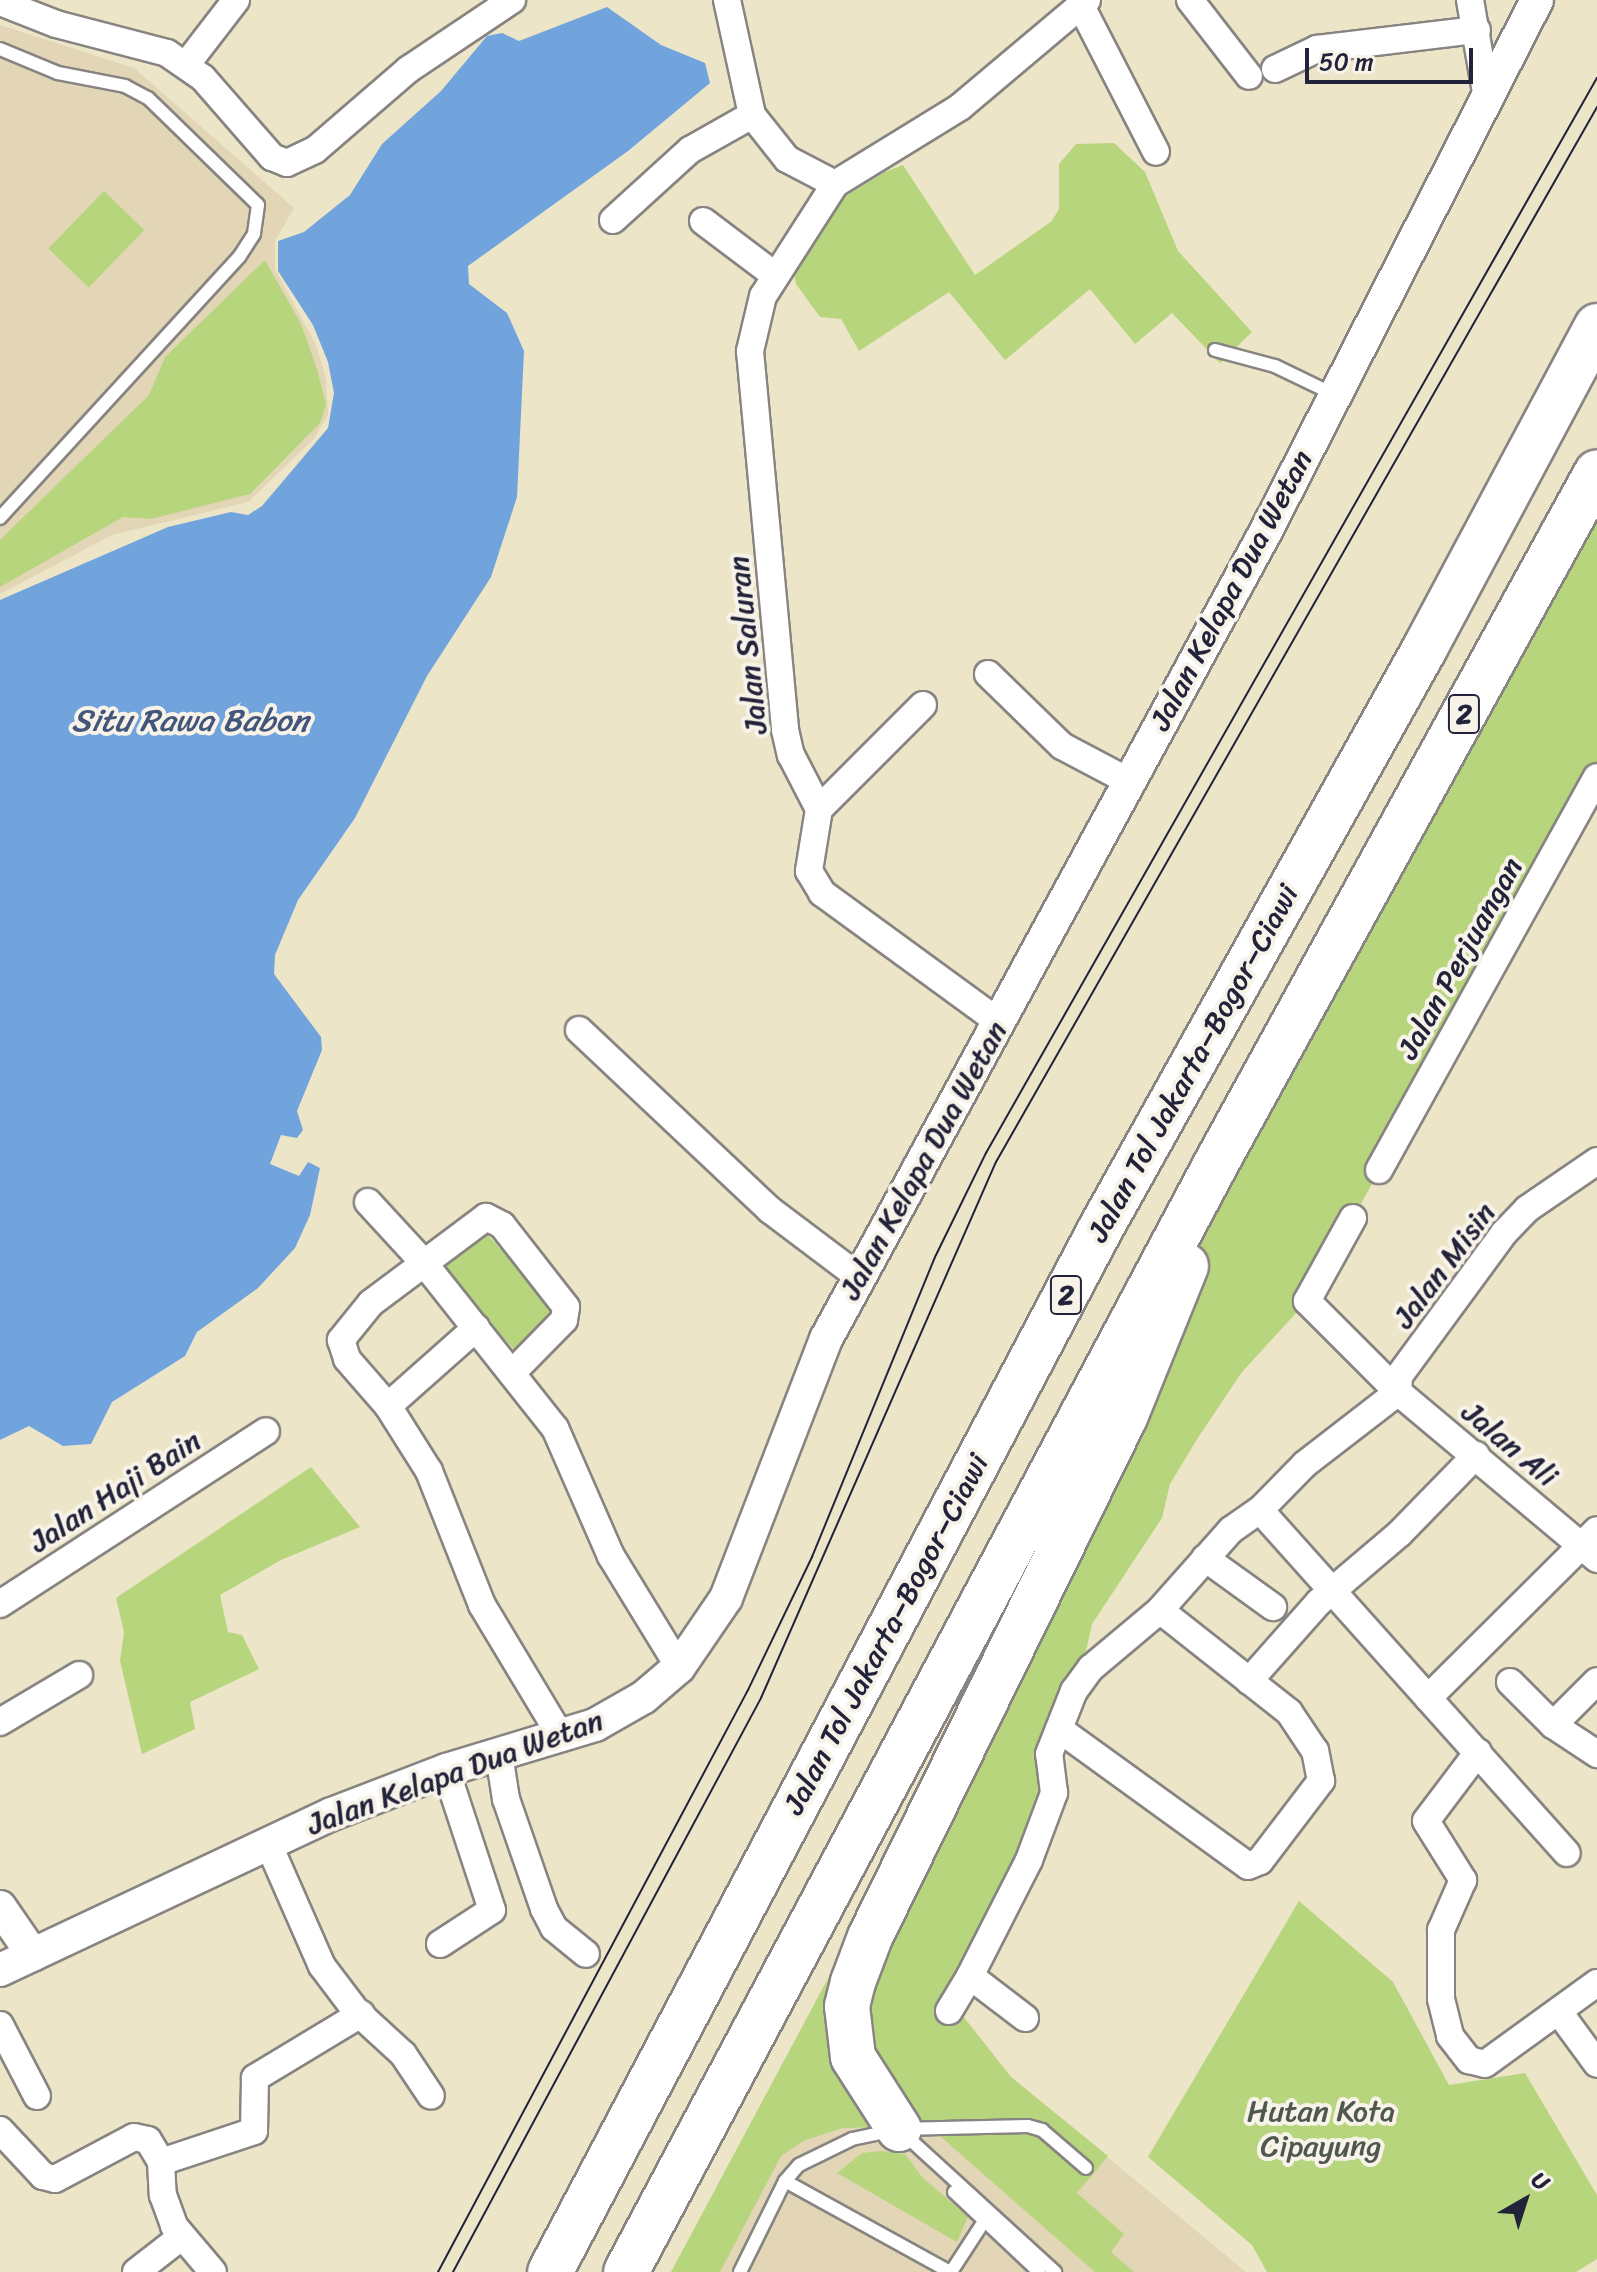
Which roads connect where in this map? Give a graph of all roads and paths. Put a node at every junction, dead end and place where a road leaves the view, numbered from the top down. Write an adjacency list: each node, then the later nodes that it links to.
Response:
1 (236, 0): 11 (street)
2 (512, 0): 11 (street)
3 (728, 0): 15 (street)
4 (1190, 0): 13 (street)
5 (1470, 0): 9 (street)
6 (1537, 0): 14 (street, Jalan Kelapa Dua Wetan)
7 (0, 2): 11 (street)
8 (1084, 2): 16 (street); 17 (street)
9 (1477, 30): 12 (street); 14 (street)
10 (0, 49): 25 (lane)
11 (186, 65)
12 (1275, 69)
13 (1249, 76)
14 (1486, 93): 23 (street, Jalan Kelapa Dua Wetan)
15 (752, 115): 17 (street); 18 (street)
16 (1156, 152)
17 (835, 184): 20 (street, Jalan Saluran)
18 (613, 220)
19 (703, 221): 20 (street)
20 (776, 276): 30 (street, Jalan Saluran)
21 (1597, 326): 93 (highway, Jalan Tol Jakarta–Bogor–Ciawi / 2)
22 (1215, 350): 23 (lane)
23 (1335, 395): 29 (street, Jalan Kelapa Dua Wetan)
24 (1597, 472): 33 (highway, 2)
25 (0, 518)
26 (988, 674): 29 (street)
27 (923, 705): 30 (street)
28 (1597, 777): 35 (street, Jalan Perjuangan)
29 (1128, 781): 31 (street, Jalan Kelapa Dua Wetan)
30 (819, 809): 31 (street)
31 (999, 1022): 39 (street, Jalan Kelapa Dua Wetan)
32 (579, 1030): 39 (street)
33 (1218, 1160): 85 (highway); 94 (highway, 2)
34 (1597, 1161): 42 (street, Jalan Misin)
35 (1379, 1170)
36 (368, 1202): 38 (street)
37 (1353, 1218): 42 (street)
38 (424, 1263): 40 (street); 41 (street); 43 (street)
39 (859, 1277): 53 (street, Jalan Kelapa Dua Wetan)
40 (476, 1328): 41 (street); 43 (street)
41 (512, 1373): 53 (street)
42 (1398, 1392): 45 (street, Jalan Ali); 46 (street)
43 (388, 1406): 62 (street)
44 (266, 1431): 50 (street, Jalan Haji Bain)
45 (1476, 1455): 47 (street, Jalan Ali); 49 (street)
46 (1260, 1510): 48 (street); 49 (street)
47 (1592, 1545): 58 (street, Jalan Ali)
48 (1205, 1558): 51 (street); 52 (street)
49 (1336, 1592): 55 (street); 58 (street)
50 (0, 1604)
51 (1273, 1607)
52 (1160, 1610): 55 (street); 61 (street)
53 (679, 1667): 62 (street, Jalan Kelapa Dua Wetan)
54 (79, 1675): 59 (street)
55 (1249, 1681): 61 (street)
56 (1597, 1681): 60 (street)
57 (1510, 1682): 60 (street)
58 (1428, 1698): 63 (street)
59 (0, 1722)
60 (1553, 1725): 65 (street)
61 (1059, 1729): 74 (street)
62 (562, 1738): 64 (street, Jalan Kelapa Dua Wetan)
63 (1478, 1752): 68 (street); 77 (street)
64 (499, 1754): 66 (street, Jalan Kelapa Dua Wetan); 71 (street)
65 (1597, 1754)
66 (446, 1770): 67 (street, Jalan Kelapa Dua Wetan); 70 (street)
67 (268, 1843): 72 (street, Jalan Kelapa Dua Wetan); 78 (street)
68 (1567, 1853)
69 (0, 1907): 72 (street)
70 (440, 1944)
71 (586, 1954)
72 (33, 1955): 73 (street, Jalan Kelapa Dua Wetan)
73 (0, 1970)
74 (970, 1976): 76 (street); 79 (street)
75 (1597, 1983): 77 (street)
76 (949, 2011)
77 (1559, 2012): 81 (street)
78 (359, 2013): 83 (street); 86 (street)
79 (1025, 2018)
80 (0, 2025): 82 (street)
81 (1597, 2064)
82 (37, 2096)
83 (431, 2096)
84 (2, 2134): 86 (street)
85 (912, 2143): 87 (lane); 88 (lane); 89 (lane); 98 (lane)
86 (161, 2162): 90 (street)
87 (1086, 2168)
88 (785, 2181): 95 (lane); 96 (lane)
89 (983, 2223): 96 (lane); 97 (lane)
90 (181, 2237): 91 (street); 92 (street)
91 (136, 2272)
92 (213, 2272)
93 (550, 2272)
94 (626, 2272)
95 (740, 2272)
96 (951, 2272)
97 (1039, 2272)
98 (1055, 2272)

